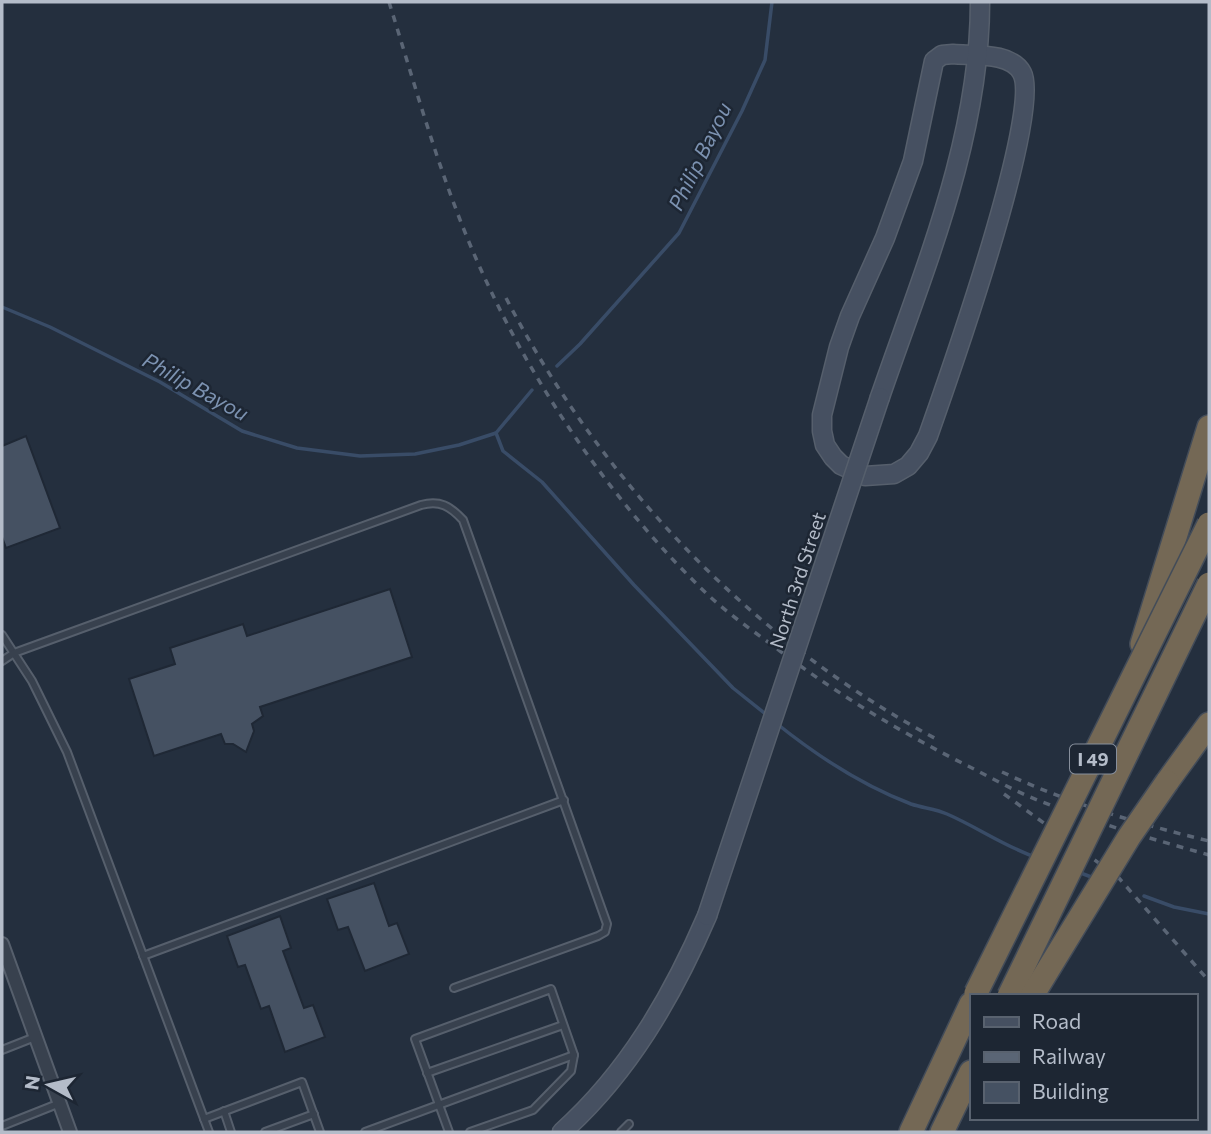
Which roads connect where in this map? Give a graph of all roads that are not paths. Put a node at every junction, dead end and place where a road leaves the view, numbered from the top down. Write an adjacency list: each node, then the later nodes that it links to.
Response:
1 (980, 2): 2 (street, North 3rd Street)
2 (977, 56): 2 (street); 43 (street, North 3rd Street, bridge)
3 (1209, 427): 9 (highway, bridge)
4 (1209, 524): 9 (highway, I 49, bridge)
5 (1209, 584): 18 (highway, I 49, bridge)
6 (2, 635): 7 (lane)
7 (14, 653): 8 (lane); 13 (lane); 15 (lane)
8 (2, 661)
9 (1130, 683): 17 (highway, I 49, bridge)
10 (1209, 724): 12 (highway)
11 (1209, 741): 12 (highway)
12 (1167, 782): 19 (highway, bridge)
13 (564, 800): 15 (lane); 16 (lane)
14 (2, 944): 22 (street)
15 (143, 956): 32 (lane)
16 (454, 988)
17 (976, 994)
18 (1010, 994)
19 (1033, 994)
20 (970, 1007): 45 (highway, I 49)
21 (563, 1025): 24 (lane); 25 (lane); 25 (lane)
22 (35, 1037): 23 (lane); 27 (street)
23 (2, 1050)
24 (574, 1055): 28 (lane); 42 (lane)
25 (427, 1073): 28 (lane)
26 (970, 1074): 46 (highway)
27 (60, 1103): 34 (lane); 35 (street)
28 (438, 1105): 40 (lane); 41 (lane)
29 (970, 1105): 47 (highway)
30 (223, 1111): 31 (lane); 32 (lane); 37 (lane)
31 (314, 1114): 38 (lane); 39 (lane)
32 (204, 1119): 36 (lane)
33 (629, 1124): 44 (lane)
34 (2, 1126)
35 (71, 1132)
36 (209, 1132)
37 (231, 1132)
38 (265, 1132)
39 (320, 1132)
40 (365, 1132)
41 (449, 1132)
42 (470, 1132)
43 (562, 1132)
44 (621, 1132)
45 (911, 1132)
46 (942, 1132)
47 (955, 1132)

